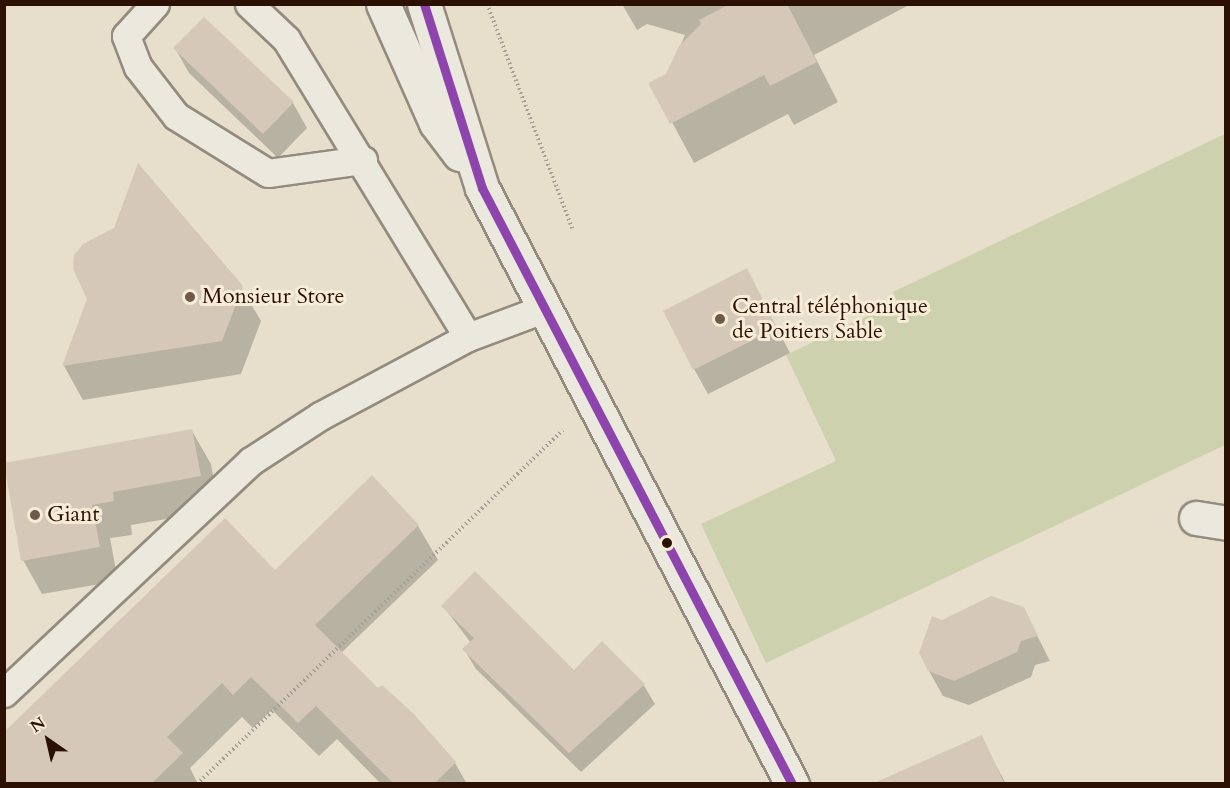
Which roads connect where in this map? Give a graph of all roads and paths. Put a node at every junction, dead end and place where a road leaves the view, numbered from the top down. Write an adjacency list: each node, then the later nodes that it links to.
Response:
1 (155, 4): 6 (lane)
2 (249, 4): 6 (lane)
3 (383, 4): 7 (street)
4 (424, 4): 7 (street)
5 (486, 4): 8 (path)
6 (363, 159): 10 (lane)
7 (483, 188): 9 (street)
8 (572, 228)
9 (543, 309): 10 (lane); 11 (street)
10 (468, 337): 12 (lane)
11 (598, 413): 13 (path); 14 (street)
12 (4, 693)
13 (197, 783)
14 (792, 783)

